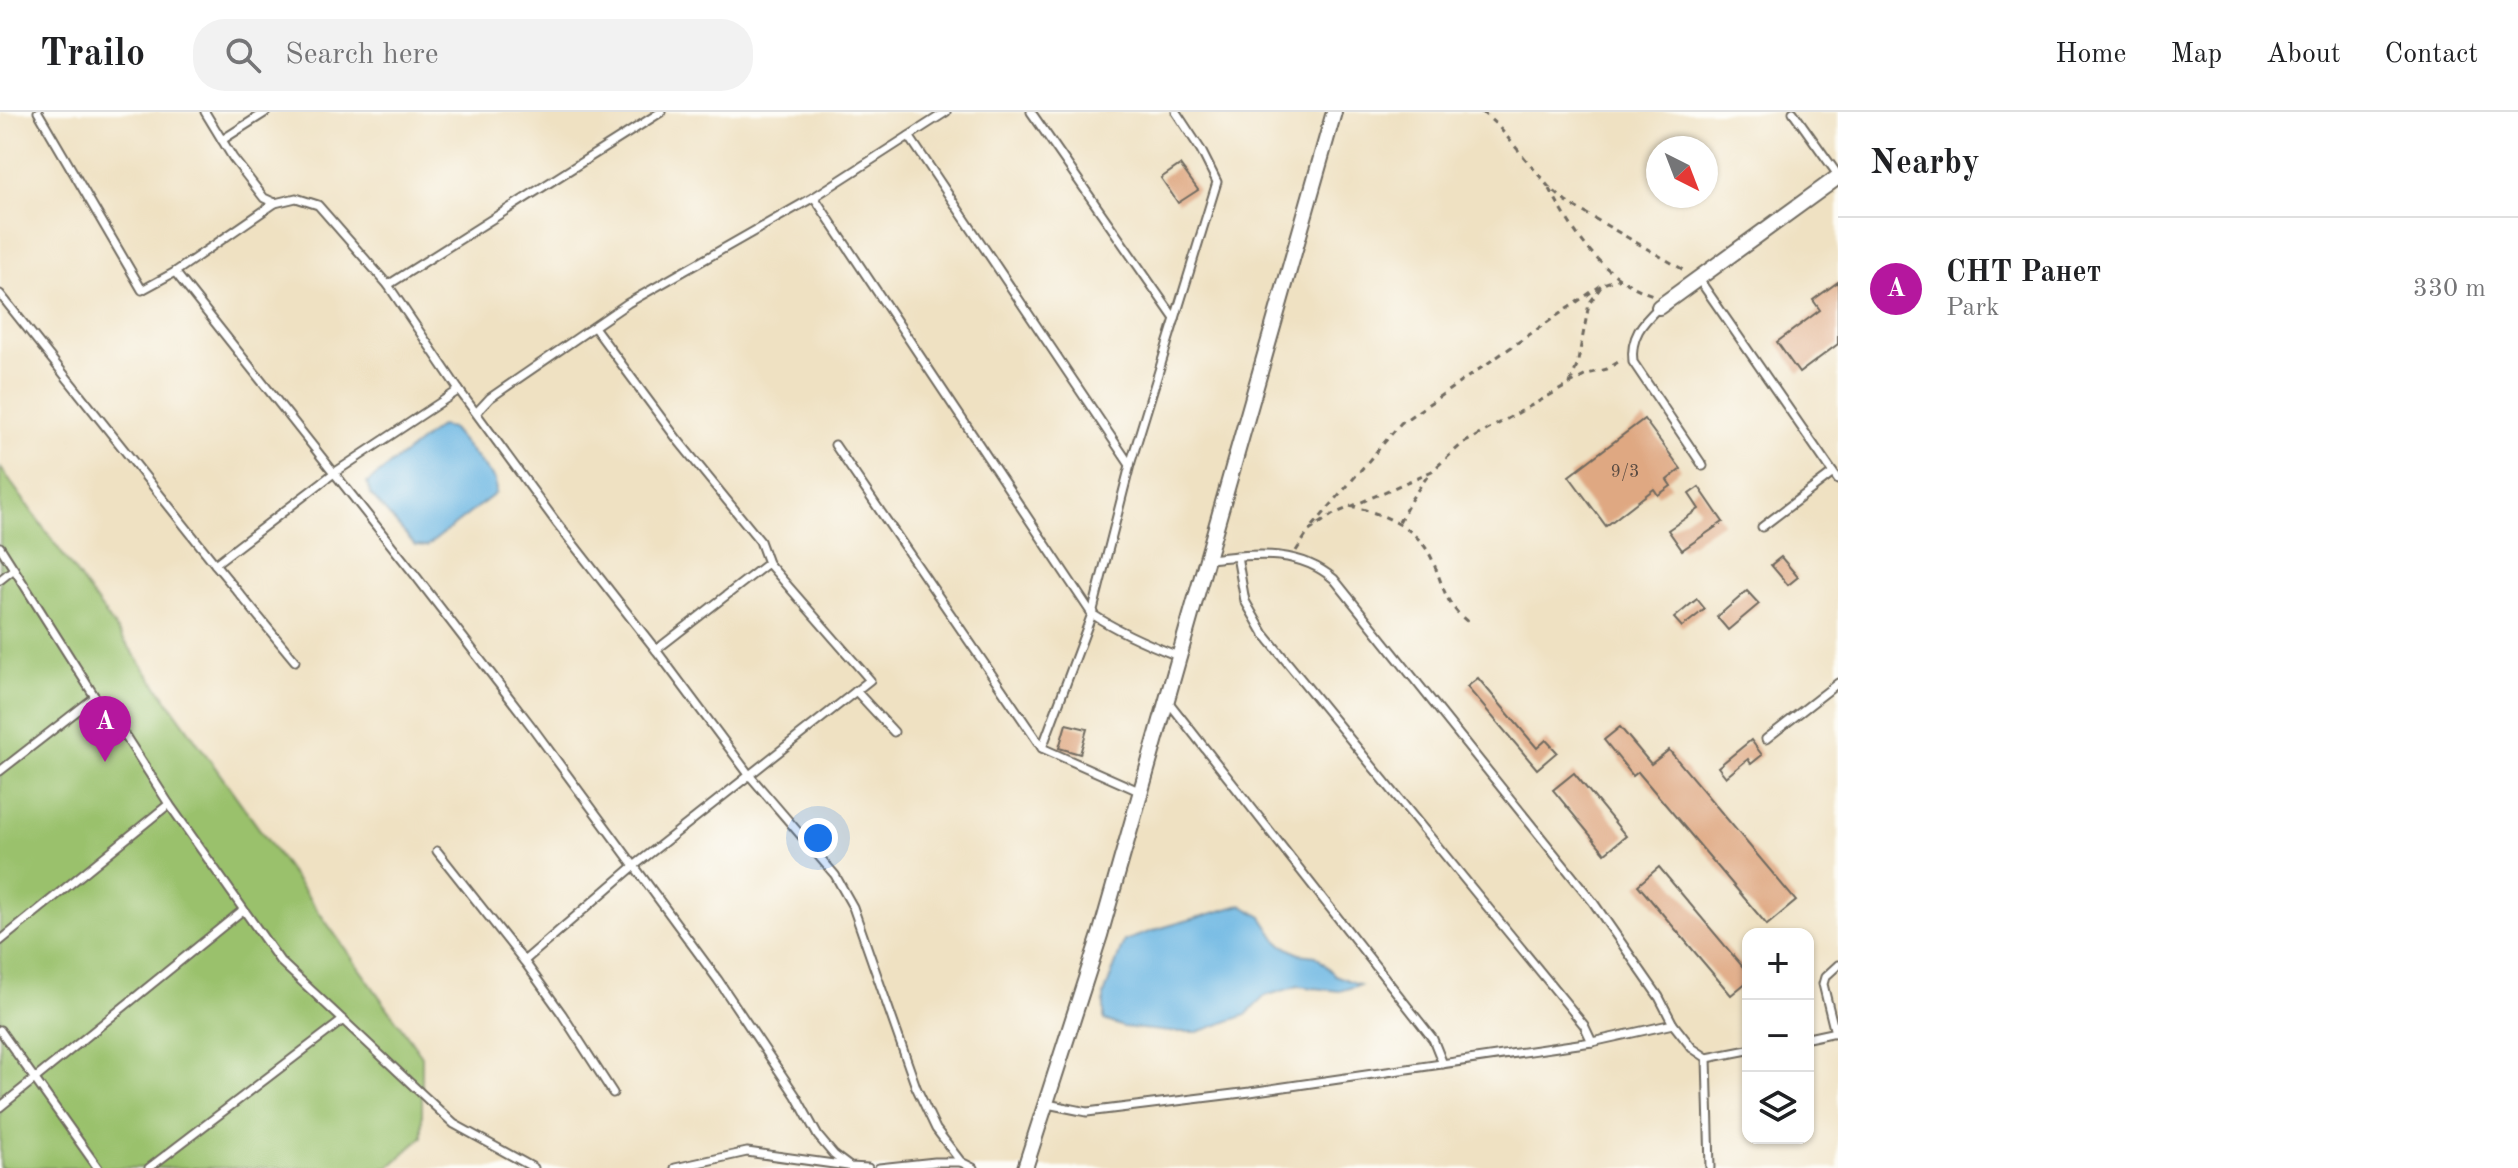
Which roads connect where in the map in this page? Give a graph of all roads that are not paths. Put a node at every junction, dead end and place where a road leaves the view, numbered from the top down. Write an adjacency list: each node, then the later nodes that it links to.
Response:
1 (38, 112): 15 (lane)
2 (205, 112): 11 (lane)
3 (266, 112): 11 (lane)
4 (661, 112): 17 (lane)
5 (946, 112): 10 (lane)
6 (1031, 112): 20 (lane)
7 (1176, 112): 20 (lane)
8 (1334, 112): 32 (street)
9 (1793, 112): 12 (lane)
10 (909, 136): 13 (lane); 25 (lane)
11 (222, 140): 14 (lane)
12 (1838, 176): 16 (street)
13 (814, 197): 21 (lane); 37 (lane)
14 (275, 203): 15 (lane); 17 (lane)
15 (175, 272): 27 (lane)
16 (1698, 278): 19 (street); 28 (lane)
17 (388, 285): 22 (lane)
18 (0, 294): 34 (lane)
19 (1664, 303): 26 (lane)
20 (1175, 319): 25 (lane)
21 (594, 327): 23 (lane); 33 (lane)
22 (459, 390): 23 (lane); 27 (lane)
23 (477, 412): 38 (lane)
24 (835, 445): 47 (lane)
25 (1130, 465): 37 (lane)
26 (1703, 466)
27 (334, 473): 34 (lane); 53 (lane)
28 (1836, 477): 29 (lane)
29 (1762, 527)
30 (0, 547): 35 (lane)
31 (1237, 556): 32 (lane); 59 (lane); 63 (lane)
32 (1207, 559): 39 (street)
33 (768, 563): 38 (lane); 42 (lane)
34 (215, 564): 40 (lane)
35 (14, 569): 36 (lane); 43 (lane)
36 (0, 580)
37 (1092, 614): 39 (lane); 47 (lane)
38 (656, 650): 49 (lane)
39 (1179, 656): 44 (street)
40 (295, 661)
41 (1838, 683): 46 (lane)
42 (856, 691): 45 (lane); 49 (lane)
43 (95, 697): 48 (lane); 51 (lane)
44 (1167, 700): 50 (street); 66 (lane)
45 (894, 732)
46 (1766, 739)
47 (1042, 748): 50 (lane)
48 (0, 771)
49 (750, 776): 53 (lane); 71 (lane)
50 (1141, 792): 69 (street)
51 (169, 804): 54 (lane); 55 (lane)
52 (437, 851): 56 (lane)
53 (634, 866): 56 (lane); 72 (lane)
54 (243, 910): 58 (lane); 67 (lane)
55 (0, 941)
56 (524, 961): 68 (lane)
57 (1838, 965): 61 (lane)
58 (343, 1020): 74 (lane); 75 (lane)
59 (1673, 1024): 63 (lane); 65 (lane)
60 (0, 1030): 67 (lane)
61 (1836, 1032): 62 (lane)
62 (1814, 1037)
63 (1592, 1042): 66 (lane)
64 (1742, 1051): 65 (lane)
65 (1707, 1058): 81 (lane)
66 (1443, 1064): 69 (lane)
67 (34, 1077): 70 (lane); 73 (lane)
68 (613, 1093)
69 (1045, 1104): 80 (street)
70 (0, 1107)
71 (961, 1162): 78 (lane); 79 (lane)
72 (850, 1167): 76 (lane); 77 (lane)
73 (98, 1168)
74 (149, 1168)
75 (534, 1168)
76 (675, 1168)
77 (868, 1168)
78 (879, 1168)
79 (973, 1168)
80 (1025, 1168)
81 (1710, 1168)

